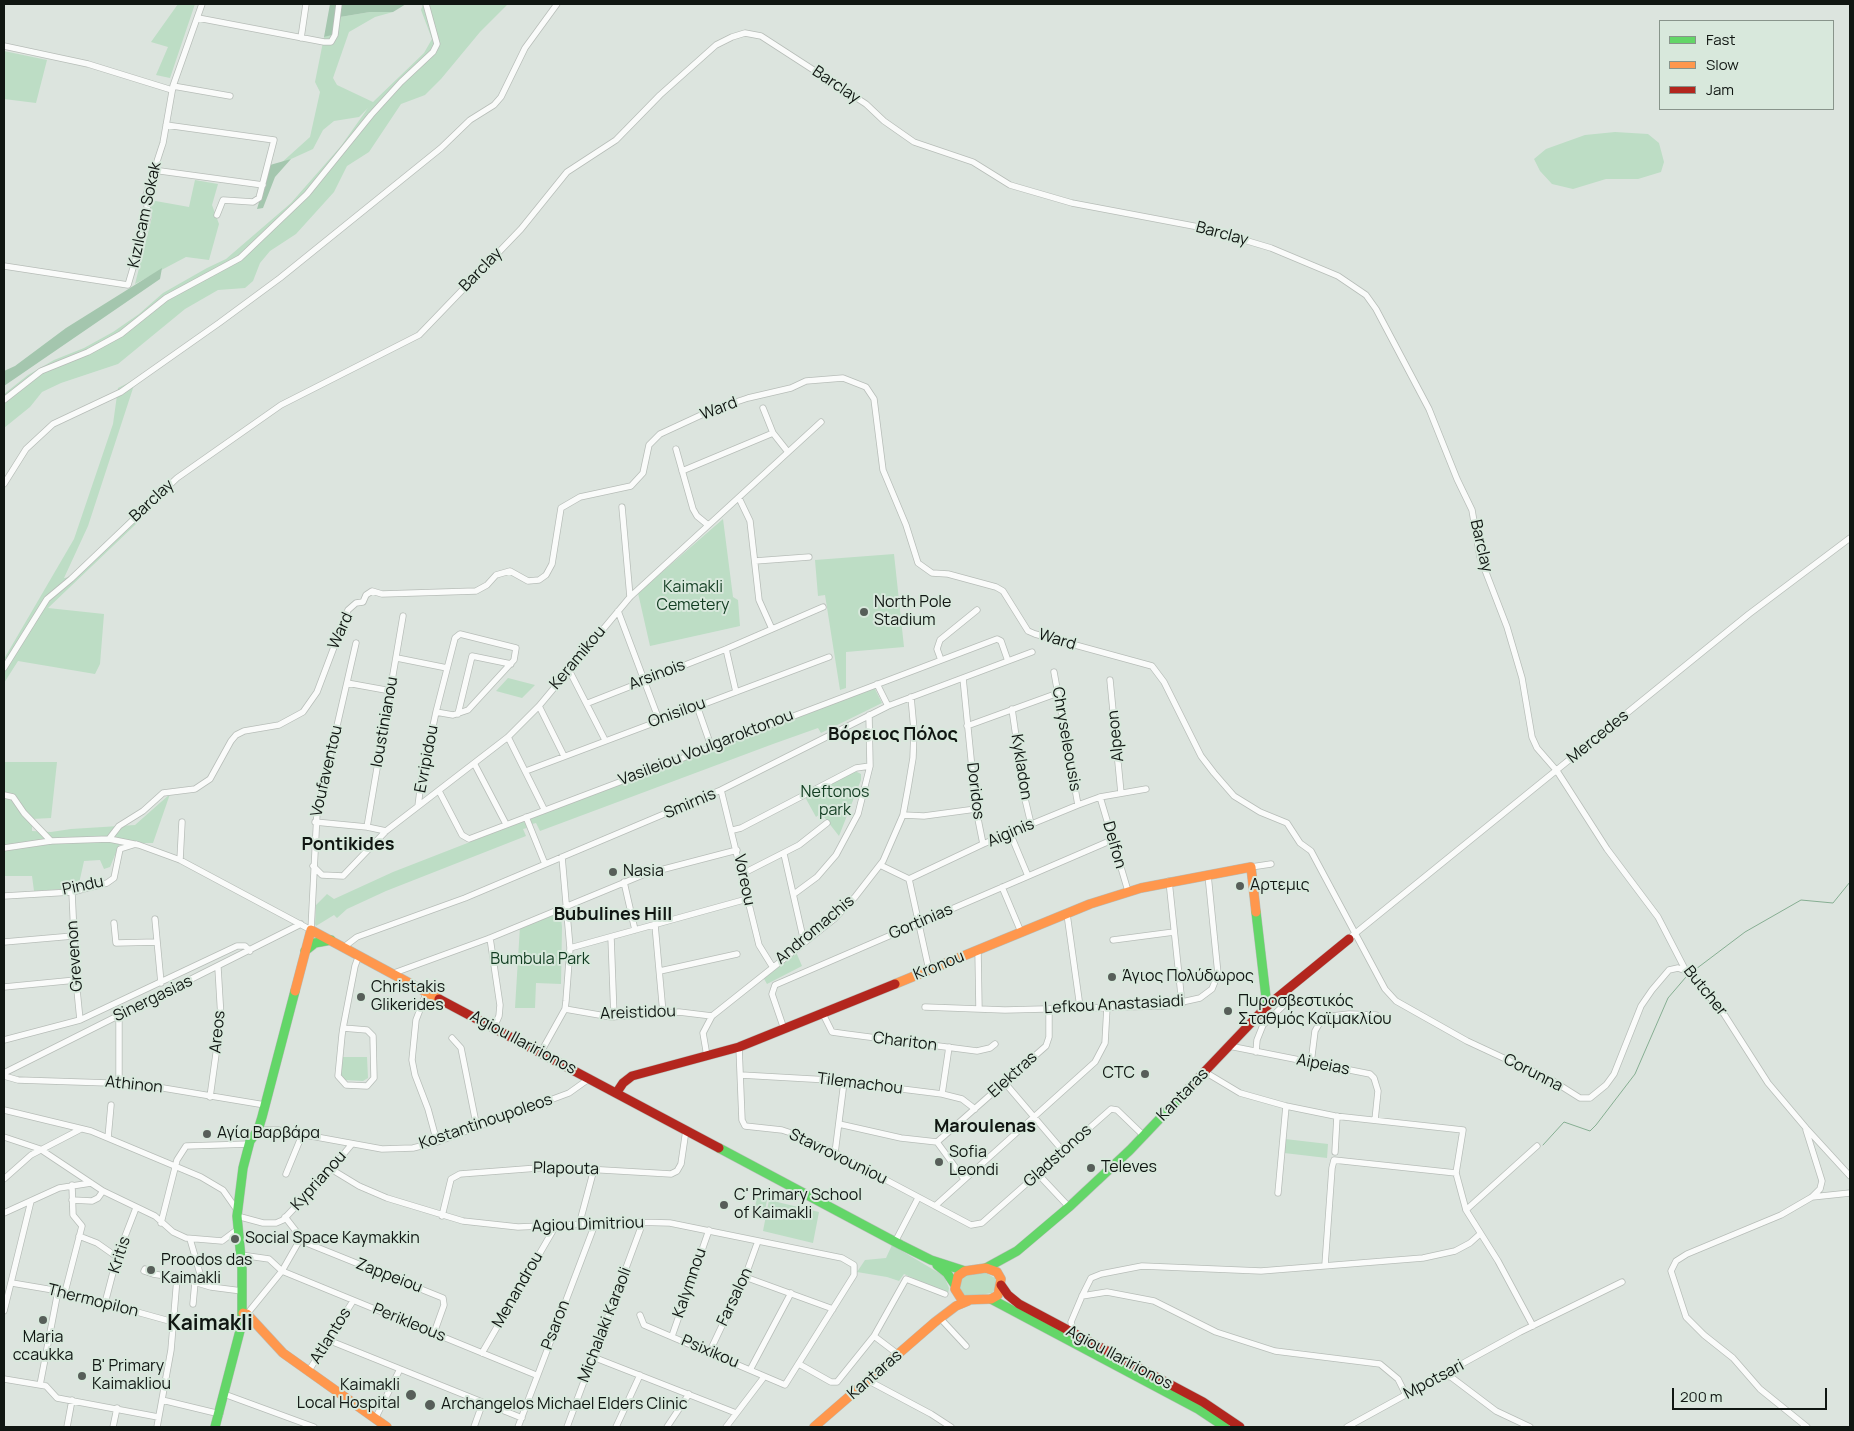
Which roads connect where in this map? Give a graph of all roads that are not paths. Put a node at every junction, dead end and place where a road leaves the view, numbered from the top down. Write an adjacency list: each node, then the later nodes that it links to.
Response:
1 (202, 4): 6 (street, Kızılcam Sokak)
2 (306, 4): 7 (street)
3 (339, 4): 7 (street)
4 (426, 4): 16 (street)
5 (557, 4): 23 (street)
6 (198, 18): 7 (street); 9 (street, Kızılcam Sokak)
7 (301, 38)
8 (4, 46): 9 (street)
9 (172, 88): 10 (street); 11 (street, Kızılcam Sokak)
10 (230, 96)
11 (166, 125): 12 (street, Kızılcam Sokak); 13 (street)
12 (153, 170): 13 (street); 15 (street, Kızılcam Sokak)
13 (262, 185): 14 (street)
14 (217, 215)
15 (4, 266)
16 (4, 400)
17 (763, 408): 19 (street)
18 (821, 422): 21 (street, Keramikou)
19 (773, 433): 21 (street); 22 (street)
20 (676, 449): 22 (street)
21 (788, 452): 24 (street, Keramikou)
22 (682, 471): 26 (street)
23 (4, 484)
24 (739, 498): 26 (street, Keramikou); 29 (street)
25 (622, 507): 30 (street)
26 (708, 525): 30 (street, Keramikou)
27 (1850, 538): 74 (street, Mercedes)
28 (808, 557): 29 (street)
29 (755, 561): 35 (street)
30 (630, 597): 33 (street, Keramikou)
31 (823, 607): 35 (street, Arsinois)
32 (977, 610): 41 (street)
33 (618, 611): 46 (street, Keramikou); 49 (street)
34 (402, 616): 40 (street, Ioustinianou)
35 (772, 629): 37 (street, Arsinois)
36 (356, 643): 51 (street, Voufaventou)
37 (726, 649): 49 (street, Arsinois); 54 (street)
38 (1032, 652): 42 (street, Smirnis)
39 (829, 657): 54 (street, Onisilou)
40 (397, 658): 45 (street); 53 (street, Ioustinianou)
41 (941, 660): 42 (street, Vasileiou Voulgaroktonou); 52 (street, Vasileiou Voulgaroktonou)
42 (1008, 661): 48 (street, Smirnis)
43 (511, 664): 45 (street, Evripidou); 63 (street, Evripidou); 63 (street, Evripidou)
44 (4, 668): 74 (street, Barclay)
45 (447, 668): 62 (street, Evripidou)
46 (569, 670): 57 (street); 58 (street, Keramikou)
47 (1054, 672): 55 (street, Chryseleousis)
48 (963, 678): 56 (street, Smirnis); 66 (street, Doridos)
49 (644, 680): 57 (street, Arsinois); 65 (street)
50 (1110, 680): 78 (street, Alpeon)
51 (347, 683): 53 (street); 88 (street, Voufaventou)
52 (877, 684): 60 (street); 69 (street, Vasileiou Voulgaroktonou)
53 (391, 691): 92 (street, Ioustinianou)
54 (736, 692): 59 (street, Onisilou)
55 (1058, 693): 61 (street); 81 (street, Chryseleousis)
56 (911, 697): 60 (street, Smirnis); 85 (street, Andromachis)
57 (588, 703): 68 (street)
58 (539, 706): 67 (street, Keramikou); 70 (street)
59 (697, 706): 65 (street, Onisilou); 69 (street)
60 (888, 706): 64 (street, Smirnis)
61 (1012, 709): 66 (street); 91 (street, Kykladon)
62 (436, 712): 63 (street, Evripidou); 82 (street, Evripidou)
63 (458, 714)
64 (869, 715): 72 (street); 76 (street, Smirnis)
65 (659, 720): 68 (street, Onisilou)
66 (967, 726): 84 (street, Doridos)
67 (508, 737): 71 (street, Keramikou); 73 (street)
68 (605, 740): 70 (street, Onisilou)
69 (711, 746): 83 (street, Vasileiou Voulgaroktonou)
70 (564, 756): 73 (street, Onisilou)
71 (475, 765): 77 (street, Keramikou); 90 (street)
72 (870, 766): 93 (street); 122 (street)
73 (526, 771): 83 (street)
74 (1557, 771): 137 (street, Mercedes); 157 (street, Butcher)
75 (1146, 789): 78 (street, Aiginis)
76 (721, 790): 93 (street, Voreou); 104 (street, Smirnis)
77 (439, 791): 82 (street, Keramikou); 90 (street, Vasileiou Voulgaroktonou)
78 (1121, 793): 80 (street, Aiginis)
79 (4, 796): 98 (street)
80 (1100, 798): 81 (street, Aiginis); 97 (street, Delfon)
81 (1078, 805): 91 (street, Aiginis)
82 (418, 806): 94 (street, Keramikou)
83 (544, 809): 86 (street, Vasileiou Voulgaroktonou)
84 (976, 809): 85 (street); 100 (street, Doridos)
85 (903, 815): 109 (street, Andromachis)
86 (526, 817): 90 (street, Vasileiou Voulgaroktonou); 106 (street)
87 (182, 822): 105 (street)
88 (315, 822): 92 (street); 108 (street, Voufaventou)
89 (827, 823): 103 (street)
90 (506, 824)
91 (1031, 824): 95 (street, Aiginis)
92 (366, 826): 94 (street)
93 (733, 830): 102 (street, Voreou)
94 (386, 831): 113 (street, Keramikou)
95 (1010, 833): 100 (street, Aiginis); 114 (street)
96 (109, 839): 98 (street); 99 (street, Agiou Ilaririonos); 137 (street, Ward)
97 (1112, 840): 114 (street, Gortinias); 120 (street, Delfon)
98 (51, 841): 101 (street)
99 (136, 844): 105 (street, Agiou Ilaririonos); 121 (street, Pindu)
100 (983, 844): 115 (street, Aiginis)
101 (4, 848)
102 (737, 850): 111 (street, Voreou); 117 (street)
103 (784, 854): 111 (street); 122 (street)
104 (562, 857): 106 (street, Smirnis); 125 (street)
105 (180, 860): 130 (street, Agiou Ilaririonos)
106 (545, 864): 145 (street, Smirnis)
107 (1271, 864): 110 (street, Kronou)
108 (313, 866): 113 (street); 118 (street, Voufaventou)
109 (880, 866): 115 (street); 144 (street, Andromachis)
110 (1251, 867): 112 (street, Kronou); 166 (street)
111 (742, 874): 124 (street, Voreou)
112 (1208, 875): 116 (street, Kronou); 164 (street, Lefkou Anastasiadi)
113 (325, 876): 118 (street, Keramikou)
114 (1028, 876): 119 (street, Gortinias)
115 (909, 878): 129 (street)
116 (1169, 881): 120 (street, Kronou); 135 (street)
117 (624, 882): 125 (street); 133 (street)
118 (312, 884): 132 (street, Voufaventou)
119 (1002, 887): 129 (street, Gortinias); 134 (street)
120 (1128, 891): 126 (street, Kronou)
121 (72, 892): 123 (street, Pindu); 136 (street, Grevenon)
122 (794, 894): 144 (street)
123 (4, 896)
124 (747, 899): 131 (street); 153 (street, Voreou)
125 (568, 905): 139 (street); 146 (street)
126 (1066, 914): 134 (street, Kronou); 168 (street)
127 (156, 919): 143 (street)
128 (114, 923): 143 (street)
129 (918, 923): 155 (street); 184 (street, Gortinias)
130 (302, 924): 132 (street, Agiou Ilaririonos); 148 (street, Sinergasias)
131 (655, 925): 133 (street); 156 (street)
132 (311, 930): 140 (street, Agiou Ilaririonos); 149 (street)
133 (635, 930): 138 (street)
134 (1020, 932): 147 (street, Kronou)
135 (1174, 932): 141 (street); 164 (street)
136 (73, 936): 142 (street); 160 (street, Grevenon)
137 (1352, 936): 157 (street, Corunna); 166 (street, Kantaras)
138 (611, 937): 146 (street); 179 (street)
139 (490, 938): 158 (street); 182 (street)
140 (331, 940): 145 (street, Agiou Ilaririonos); 149 (street)
141 (1113, 940)
142 (4, 942)
143 (157, 942): 161 (street)
144 (804, 942): 153 (street, Andromachis)
145 (344, 947): 151 (street, Agiou Ilaririonos)
146 (570, 948): 170 (street)
147 (978, 950): 155 (street, Kronou); 171 (street)
148 (250, 951): 152 (street); 154 (street, Sinergasias)
149 (305, 951): 206 (street)
150 (737, 954): 156 (street)
151 (359, 955): 158 (street, Agiou Ilaririonos); 183 (street)
152 (195, 966): 159 (street); 161 (street)
153 (772, 966): 178 (street, Andromachis)
154 (218, 968): 159 (street, Sinergasias); 204 (street, Areos)
155 (929, 970): 175 (street, Kronou)
156 (660, 971): 174 (street)
157 (1686, 972): 215 (street, Butcher)
158 (394, 973): 163 (street, Agiou Ilaririonos)
159 (202, 975): 176 (street, Sinergasias)
160 (76, 980): 162 (street); 180 (street, Grevenon)
161 (161, 983): 173 (street)
162 (4, 987)
163 (427, 991): 182 (street, Agiou Ilaririonos); 223 (street)
164 (1182, 1004): 169 (street, Lefkou Anastasiadi)
165 (1284, 1005): 192 (street)
166 (1267, 1006): 188 (street, Kantaras)
167 (925, 1007): 171 (street, Lefkou Anastasiadi)
168 (1080, 1007): 169 (street, Lefkou Anastasiadi); 172 (street, Lefkou Anastasiadi)
169 (1107, 1007): 211 (street)
170 (565, 1009): 179 (street, Areistidou); 191 (street)
171 (979, 1009): 172 (street, Lefkou Anastasiadi)
172 (1049, 1009): 201 (street, Elektras)
173 (98, 1013): 180 (street); 181 (street)
174 (663, 1013): 178 (street, Areistidou); 179 (street, Areistidou)
175 (823, 1014): 184 (street, Kronou); 190 (street, Chariton)
176 (119, 1015): 181 (street, Sinergasias); 199 (street)
177 (1376, 1015): 194 (street)
178 (712, 1016): 193 (street)
179 (614, 1017)
180 (80, 1020): 186 (street)
181 (102, 1023): 196 (street, Sinergasias)
182 (494, 1027): 191 (street, Agiou Ilaririonos)
183 (343, 1028): 183 (street)
184 (784, 1030): 189 (street, Kronou)
185 (452, 1038): 214 (street)
186 (4, 1040)
187 (996, 1044): 190 (street, Chariton)
188 (1228, 1046): 192 (street, Aipeias); 195 (street, Kantaras)
189 (739, 1047): 193 (street, Kronou); 197 (street, Stavrovouniou)
190 (949, 1047): 203 (street)
191 (541, 1052): 198 (street, Agiou Ilaririonos)
192 (1256, 1052): 194 (street, Aipeias)
193 (707, 1056): 202 (street, Kronou)
194 (1311, 1063): 212 (street, Aipeias)
195 (1205, 1072): 207 (street); 220 (street, Kantaras)
196 (4, 1074): 199 (street, Athinon)
197 (741, 1075): 200 (street, Tilemachou); 231 (street, Stavrovouniou)
198 (590, 1078): 202 (street, Agiou Ilaririonos); 214 (street, Kostantinoupoleos)
199 (119, 1082): 204 (street, Athinon)
200 (844, 1082): 203 (street, Tilemachou); 213 (street)
201 (1005, 1083): 208 (street, Elektras); 211 (street)
202 (617, 1092): 218 (street, Agiou Ilaririonos)
203 (942, 1094): 208 (street, Tilemachou)
204 (210, 1096): 206 (street, Athinon)
205 (111, 1105): 222 (street)
206 (264, 1105): 217 (street)
207 (1286, 1106): 210 (street); 244 (street)
208 (974, 1109): 224 (street, Elektras)
209 (4, 1110): 216 (street)
210 (1337, 1116): 212 (street); 230 (street)
211 (1034, 1118): 229 (street); 240 (street)
212 (1375, 1120): 235 (street)
213 (839, 1124): 224 (street); 231 (street)
214 (477, 1128): 223 (street, Kostantinoupoleos)
215 (1806, 1128): 238 (street, Butcher); 246 (street)
216 (83, 1129): 222 (street); 228 (street)
217 (258, 1130): 219 (street, Kostantinoupoleos); 225 (street)
218 (686, 1130): 234 (street, Plapouta); 271 (street, Agiou Ilaririonos)
219 (302, 1134): 226 (street, Kostantinoupoleos); 236 (street)
220 (1144, 1135): 229 (street, Gladstonos); 251 (street, Kantaras)
221 (4, 1137): 228 (street)
222 (108, 1138): 232 (street)
223 (437, 1142): 226 (street, Kostantinoupoleos)
224 (937, 1142): 240 (street)
225 (250, 1144): 232 (street); 255 (street)
226 (352, 1144): 233 (street, Kyprianou)
227 (1537, 1146): 253 (street)
228 (40, 1149): 239 (street); 241 (street)
229 (1063, 1151): 237 (street, Gladstonos)
230 (1335, 1152)
231 (835, 1153): 247 (street, Stavrovouniou)
232 (177, 1168): 255 (street); 259 (street)
233 (331, 1169): 256 (street, Agiou Dimitriou); 257 (street, Kyprianou)
234 (594, 1169): 256 (street, Plapouta); 261 (street)
235 (1456, 1173): 253 (street); 276 (street)
236 (286, 1174)
237 (1038, 1174): 251 (street); 262 (street, Gladstonos)
238 (1850, 1176)
239 (4, 1179)
240 (964, 1179): 250 (street)
241 (91, 1183): 242 (street); 243 (street)
242 (72, 1185): 248 (street); 249 (street)
243 (103, 1191): 248 (street); 252 (street)
244 (1278, 1193)
245 (1850, 1193): 246 (street)
246 (1812, 1197): 361 (street)
247 (918, 1198): 250 (street, Stavrovouniou); 271 (street)
248 (72, 1200): 267 (street)
249 (31, 1201): 254 (street); 286 (street)
250 (935, 1206): 262 (street, Stavrovouniou)
251 (1070, 1207): 272 (street, Kantaras)
252 (136, 1208): 259 (street); 274 (street, Kritis)
253 (1466, 1210): 266 (street)
254 (4, 1213)
255 (237, 1213): 257 (street); 264 (street)
256 (442, 1216): 263 (street, Agiou Dimitriou)
257 (286, 1217): 269 (street)
258 (644, 1222): 260 (street, Agiou Dimitriou); 265 (street, Agiou Dimitriou); 318 (street, Michalaki Karaoli)
259 (161, 1223): 268 (street)
260 (595, 1224): 261 (street, Agiou Dimitriou); 323 (street, Psaron)
261 (579, 1225): 263 (street, Agiou Dimitriou)
262 (971, 1225)
263 (555, 1227): 316 (street, Menandrou)
264 (238, 1229): 268 (street); 273 (street)
265 (709, 1230): 270 (street, Agiou Dimitriou); 311 (street, Kalymnou)
266 (1480, 1234): 276 (street); 307 (street)
267 (79, 1236): 274 (street); 291 (street)
268 (190, 1239): 287 (street)
269 (299, 1240): 279 (street); 309 (street, Zappeiou)
270 (758, 1241): 281 (street, Farsalon); 301 (street, Agiou Dimitriou)
271 (895, 1242): 275 (street, Agiou Ilaririonos)
272 (1018, 1251): 277 (street, Kantaras); 284 (street, Kantaras)
273 (241, 1255): 279 (street, Perikleous); 290 (street)
274 (117, 1257): 298 (street, Kritis)
275 (931, 1260): 280 (street, Agiou Ilaririonos); 288 (street, Agiou Ilaririonos)
276 (1325, 1265): 294 (street)
277 (986, 1268): 280 (street); 284 (street)
278 (145, 1269): 282 (street)
279 (282, 1271): 296 (street, Perikleous); 302 (street)
280 (965, 1271): 288 (street)
281 (745, 1277): 292 (street); 315 (street, Farsalon)
282 (177, 1278): 283 (street); 305 (street)
283 (195, 1282): 287 (street); 299 (street)
284 (1001, 1282): 295 (street); 308 (street, Agiou Ilaririonos)
285 (1622, 1282): 307 (street, Mpotsari)
286 (12, 1283): 289 (street, Thermopilon); 300 (street)
287 (203, 1284): 290 (street)
288 (955, 1288): 297 (street); 304 (street, Kantaras)
289 (58, 1291): 291 (street, Thermopilon); 329 (street)
290 (242, 1291): 302 (street)
291 (65, 1292): 298 (street, Thermopilon)
292 (791, 1293): 301 (street); 321 (street)
293 (945, 1294): 312 (street)
294 (1082, 1296): 306 (street); 332 (street)
295 (991, 1299): 297 (street); 357 (street, Agiou Ilaririonos)
296 (353, 1301): 309 (street, Perikleous); 313 (street, Atlantos)
297 (968, 1301): 304 (street, Kantaras)
298 (105, 1303): 305 (street, Thermopilon)
299 (194, 1304)
300 (4, 1307)
301 (833, 1309): 319 (street)
302 (245, 1313): 322 (street); 330 (street)
303 (640, 1315): 311 (street, Psixikou)
304 (937, 1320): 314 (street); 317 (street, Kantaras)
305 (173, 1322): 334 (street)
306 (1072, 1322): 308 (street); 310 (street)
307 (1533, 1326): 325 (street, Mpotsari)
308 (1060, 1327): 310 (street, Agiou Ilaririonos)
309 (434, 1334): 316 (street, Perikleous)
310 (1074, 1334): 358 (street, Agiou Ilaririonos)
311 (672, 1336): 315 (street, Psixikou)
312 (874, 1336): 317 (street); 319 (street)
313 (328, 1340): 320 (street); 322 (street, Atlantos)
314 (966, 1346)
315 (710, 1351): 321 (street, Psixikou)
316 (482, 1353): 323 (street, Perikleous)
317 (899, 1355): 328 (street, Kantaras)
318 (593, 1357): 324 (street); 352 (street, Michalaki Karaoli)
319 (799, 1364): 326 (street, Psixikou)
320 (400, 1369): 335 (street); 341 (street)
321 (750, 1370): 326 (street, Psixikou)
322 (308, 1372): 341 (street)
323 (536, 1375): 340 (street, Psaron)
324 (640, 1375): 331 (street); 353 (street)
325 (1442, 1376): 332 (street, Mpotsari); 360 (street)
326 (764, 1377): 337 (street)
327 (4, 1379): 329 (street)
328 (869, 1381): 343 (street); 356 (street, Kantaras)
329 (40, 1385): 333 (street)
330 (224, 1394): 338 (street); 342 (street)
331 (689, 1394): 337 (street); 354 (street)
332 (1406, 1395): 359 (street, Mpotsari)
333 (72, 1400): 336 (street); 344 (street)
334 (162, 1400): 338 (street); 339 (street)
335 (483, 1402): 340 (street); 350 (street)
336 (117, 1408): 339 (street); 345 (street)
337 (736, 1413): 355 (street)
338 (220, 1414): 347 (street)
339 (158, 1417): 346 (street)
340 (522, 1418): 351 (street, Psaron)
341 (375, 1419): 349 (street)
342 (302, 1425): 348 (street)
343 (948, 1426)
344 (68, 1427)
345 (113, 1427)
346 (156, 1427)
347 (215, 1427)
348 (314, 1427)
349 (387, 1427)
350 (474, 1427)
351 (518, 1427)
352 (567, 1427)
353 (616, 1427)
354 (667, 1427)
355 (726, 1427)
356 (814, 1427)
357 (1225, 1427)
358 (1240, 1427)
359 (1347, 1427)
360 (1530, 1427)
361 (1807, 1427)

